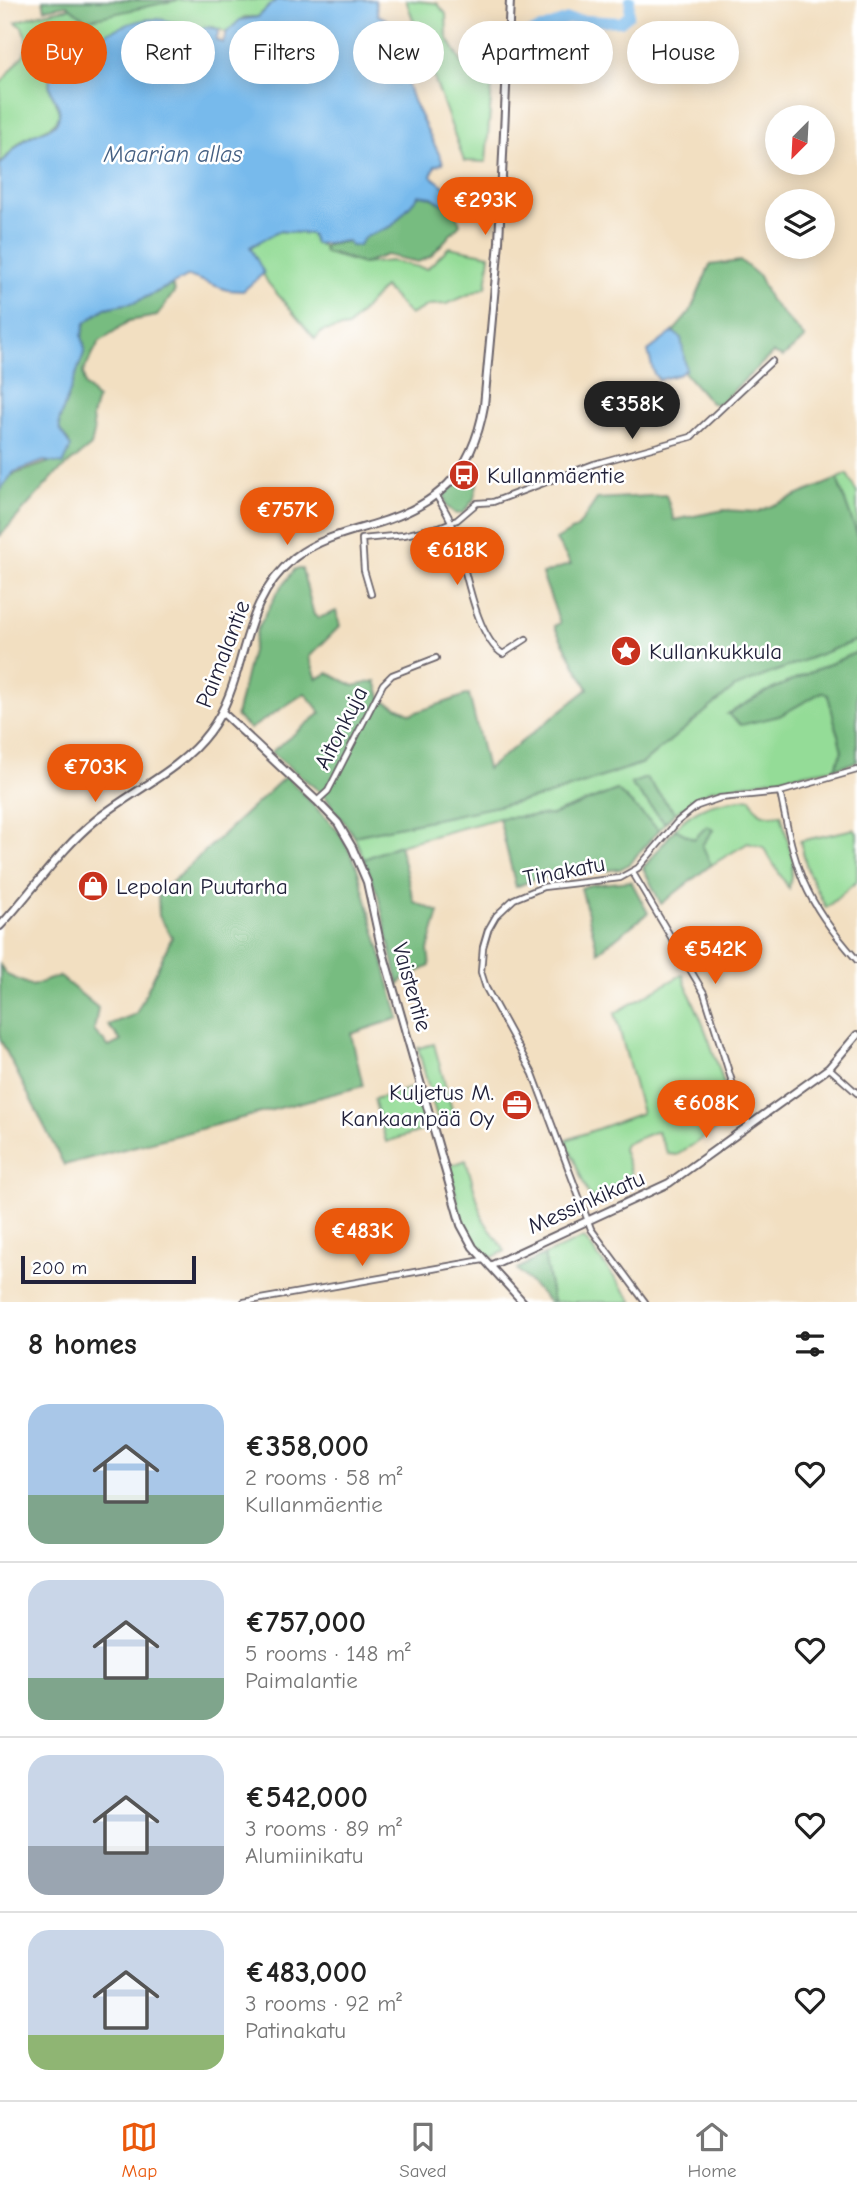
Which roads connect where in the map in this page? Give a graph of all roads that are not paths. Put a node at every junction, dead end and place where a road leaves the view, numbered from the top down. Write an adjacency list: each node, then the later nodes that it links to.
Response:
1 (510, 0): 3 (street, Paimalantie)
2 (772, 361): 4 (street)
3 (436, 495): 4 (street); 8 (street, Paimalantie)
4 (452, 523): 5 (street); 6 (street)
5 (371, 594)
6 (526, 639)
7 (436, 658): 11 (street, Aitonkuja)
8 (222, 712): 11 (street, Vaistentie); 13 (street, Paimalantie)
9 (857, 769): 10 (street, Tinakatu)
10 (780, 792): 12 (street, Tinakatu); 14 (street)
11 (317, 801): 20 (street, Vaistentie)
12 (633, 873): 18 (street); 19 (street, Tinakatu)
13 (0, 926)
14 (857, 960)
15 (857, 1035): 16 (street, Messinkikatu)
16 (829, 1068): 17 (street); 18 (street, Messinkikatu)
17 (857, 1093)
18 (750, 1126): 19 (street, Messinkikatu)
19 (588, 1220): 21 (street, Messinkikatu); 24 (street, Tinakatu)
20 (484, 1259): 21 (street, Vaistentie); 22 (street)
21 (490, 1266): 23 (street, Vaistentie)
22 (244, 1302)
23 (523, 1302)
24 (645, 1302)

